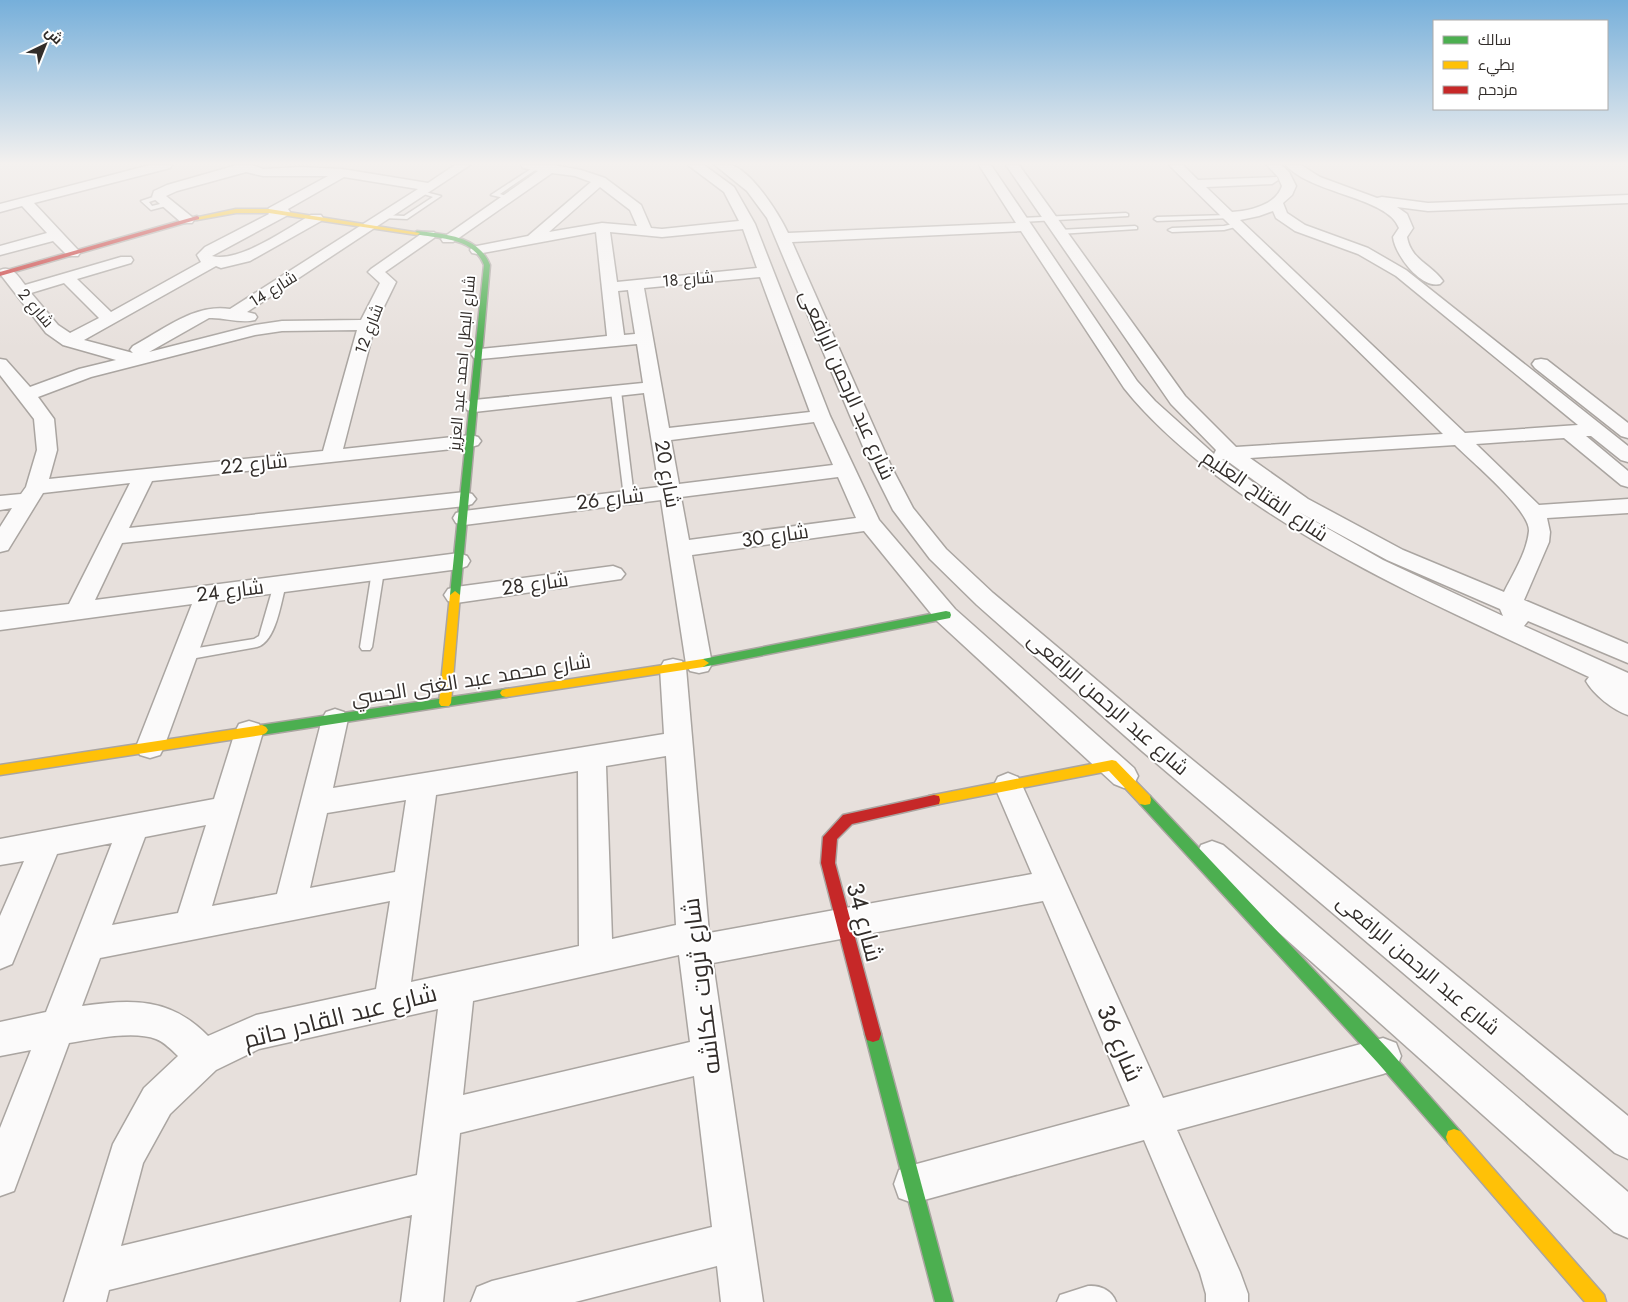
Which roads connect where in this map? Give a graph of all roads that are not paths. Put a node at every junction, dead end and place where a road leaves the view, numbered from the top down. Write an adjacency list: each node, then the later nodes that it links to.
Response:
1 (1054, 225): 70 (street, شارع الفتاح العليم)
2 (47, 226): 27 (street)
3 (168, 226): 36 (street, شارع البطل احمد عبد العزيز)
4 (254, 226): 38 (street)
5 (302, 226): 38 (street)
6 (371, 226): 28 (street, شارع البطل احمد عبد العزيز); 46 (street, شارع 14)
7 (467, 226): 31 (street)
8 (548, 226): 32 (street)
9 (602, 226): 26 (street); 32 (street); 43 (street)
10 (643, 226): 26 (street)
11 (731, 226): 26 (street)
12 (749, 226): 39 (street, شارع عبد الرحمن الرافعى)
13 (777, 226): 30 (street, شارع عبد الرحمن الرافعى)
14 (993, 226): 30 (street)
15 (1024, 226): 71 (street, شارع الفتاح العليم)
16 (1075, 226): 23 (lane)
17 (1227, 226): 25 (lane)
18 (1238, 226): 67 (street)
19 (1280, 226): 24 (street)
20 (1297, 226): 24 (street)
21 (1398, 226): 29 (street)
22 (1413, 226): 29 (street)
23 (1135, 228)
24 (1300, 228): 33 (street)
25 (1172, 230)
26 (646, 232)
27 (57, 236): 34 (street); 36 (street)
28 (429, 236): 31 (street, شارع البطل احمد عبد العزيز); 48 (street, شارع 12)
29 (1394, 237): 33 (street); 45 (street)
30 (782, 238): 69 (street, شارع عبد الرحمن الرافعى)
31 (448, 239): 35 (street, شارع البطل احمد عبد العزيز)
32 (533, 239): 35 (street)
33 (1332, 239): 63 (street)
34 (3, 247)
35 (478, 250): 54 (street, شارع البطل احمد عبد العزيز)
36 (73, 253): 40 (street, شارع البطل احمد عبد العزيز)
37 (126, 260): 41 (street)
38 (212, 262): 47 (street)
39 (766, 272): 42 (street, شارع 18); 62 (street, شارع عبد الرحمن الرافعى)
40 (3, 273): 44 (street, شارع 2)
41 (66, 278): 44 (street); 47 (street)
42 (635, 284): 43 (street, شارع 18); 50 (street, شارع 20)
43 (609, 287): 52 (street)
44 (21, 291): 51 (street, شارع 2)
45 (1456, 298)
46 (233, 314): 49 (street); 55 (street)
47 (109, 318): 51 (street)
48 (367, 325): 49 (street); 72 (street, شارع 12)
49 (282, 326): 55 (street)
50 (644, 338): 52 (street); 58 (street, شارع 20)
51 (69, 340): 55 (street, شارع 2)
52 (616, 340): 54 (street)
53 (1526, 352): 65 (street)
54 (480, 354): 61 (street, شارع البطل احمد عبد العزيز)
55 (121, 361): 60 (street)
56 (0, 364): 57 (street)
57 (6, 381): 60 (street)
58 (652, 387): 59 (street); 66 (street, شارع 20)
59 (616, 391): 61 (street); 79 (lane)
60 (27, 395): 78 (street)
61 (474, 406): 68 (street, شارع البطل احمد عبد العزيز)
62 (821, 416): 66 (street); 74 (street, شارع عبد الرحمن الرافعى)
63 (1596, 430): 64 (street); 73 (street)
64 (1569, 432): 67 (street); 76 (street)
65 (1628, 432)
66 (660, 435): 77 (street, شارع 20)
67 (1460, 438): 70 (street); 83 (street)
68 (471, 441): 72 (street, شارع 22); 82 (street, شارع البطل احمد عبد العزيز)
69 (875, 452): 74 (street, شارع 26); 139 (street, شارع عبد الرحمن الرافعى)
70 (1230, 453): 71 (street); 94 (street, شارع الفتاح العليم)
71 (1200, 454): 98 (street, شارع الفتاح العليم)
72 (331, 456): 75 (street, شارع 22)
73 (1628, 456)
74 (842, 464): 77 (street, شارع 26); 84 (street, شارع عبد الرحمن الرافعى)
75 (144, 476): 78 (street, شارع 22); 85 (street)
76 (1628, 481)
77 (670, 492): 79 (street, شارع 26); 87 (street, شارع 20)
78 (33, 493): 80 (street, شارع 22); 86 (street)
79 (629, 497): 82 (street, شارع 26)
80 (0, 503)
81 (1628, 506): 83 (street)
82 (464, 508): 85 (street, شارع 26); 88 (street, شارع البطل احمد عبد العزيز)
83 (1533, 512): 94 (street)
84 (869, 523): 87 (street, شارع 30); 96 (street, شارع عبد الرحمن الرافعى)
85 (114, 537): 95 (street)
86 (0, 545)
87 (680, 549): 103 (street, شارع 20)
88 (460, 561): 89 (street, شارع 24); 93 (street, شارع البطل احمد عبد العزيز)
89 (378, 571): 91 (street, شارع 24); 99 (lane)
90 (614, 574): 93 (street, شارع 28)
91 (280, 584): 92 (street, شارع 24); 101 (lane)
92 (208, 593): 95 (street, شارع 24); 101 (street)
93 (456, 595): 105 (street, شارع البطل احمد عبد العزيز)
94 (1510, 604): 98 (street); 102 (street, شارع الفتاح العليم)
95 (78, 610): 97 (street, شارع 24)
96 (946, 615): 103 (street, شارع محمد عبد الغنى الجسي); 112 (street, شارع عبد الرحمن الرافعى)
97 (0, 621)
98 (1522, 634): 100 (street, شارع الفتاح العليم)
99 (366, 647)
100 (1552, 648): 104 (street, شارع الفتاح العليم); 106 (street)
101 (185, 654): 110 (street)
102 (1628, 654)
103 (686, 666): 105 (street, شارع محمد عبد الغنى الجسي); 109 (street, شارع ثروت عكاشه)
104 (1628, 684)
105 (445, 703): 107 (street, شارع محمد عبد الغنى الجسي)
106 (1628, 705)
107 (335, 719): 108 (street, شارع محمد عبد الغنى الجسي); 116 (street)
108 (249, 732): 110 (street, شارع محمد عبد الغنى الجسي); 117 (street)
109 (679, 743): 111 (street); 126 (street, شارع ثروت عكاشه)
110 (150, 747): 113 (street, شارع محمد عبد الغنى الجسي)
111 (592, 757): 114 (street); 129 (street)
112 (1112, 765): 115 (street, شارع 34); 135 (street, شارع عبد الرحمن الرافعى); 143 (street, شارع عبد الرحمن الرافعى)
113 (0, 770)
114 (423, 785): 116 (street); 121 (street)
115 (1008, 785): 122 (street, شارع 36); 124 (street, شارع 34)
116 (314, 803): 123 (street)
117 (226, 808): 118 (street); 125 (street)
118 (134, 826): 119 (street); 127 (street)
119 (47, 843): 120 (street); 128 (street)
120 (0, 852)
121 (409, 883): 123 (street); 131 (street)
122 (1051, 885): 124 (street, شارع عبد القادر حاتم); 138 (street, شارع 36)
123 (290, 906): 125 (street)
124 (844, 924): 126 (street, شارع عبد القادر حاتم); 141 (street, شارع 34)
125 (190, 925): 127 (street)
126 (694, 944): 129 (street, شارع عبد القادر حاتم); 134 (street, شارع ثروت عكاشه)
127 (88, 945): 132 (street)
128 (0, 953)
129 (596, 957): 130 (street, شارع عبد القادر حاتم)
130 (457, 988): 131 (street, شارع عبد القادر حاتم); 137 (street)
131 (391, 1002): 136 (street, شارع عبد القادر حاتم)
132 (57, 1029): 133 (street); 136 (street); 140 (street)
133 (0, 1039)
134 (709, 1055): 137 (street); 144 (street, شارع ثروت عكاشه)
135 (1383, 1056): 138 (street); 153 (street, شارع عبد الرحمن الرافعى)
136 (204, 1057): 145 (street, شارع عبد القادر حاتم)
137 (443, 1118): 142 (street)
138 (1153, 1119): 141 (street); 152 (street, شارع 36)
139 (1628, 1140)
140 (0, 1177)
141 (913, 1184): 149 (street, شارع 34)
142 (435, 1190): 145 (street); 146 (street)
143 (1628, 1218)
144 (734, 1242): 147 (street); 148 (street, شارع ثروت عكاشه)
145 (89, 1288)
146 (422, 1302)
147 (492, 1302)
148 (742, 1302)
149 (944, 1302)
150 (1067, 1302): 151 (lane)
151 (1106, 1302)
152 (1227, 1302)
153 (1598, 1302)

